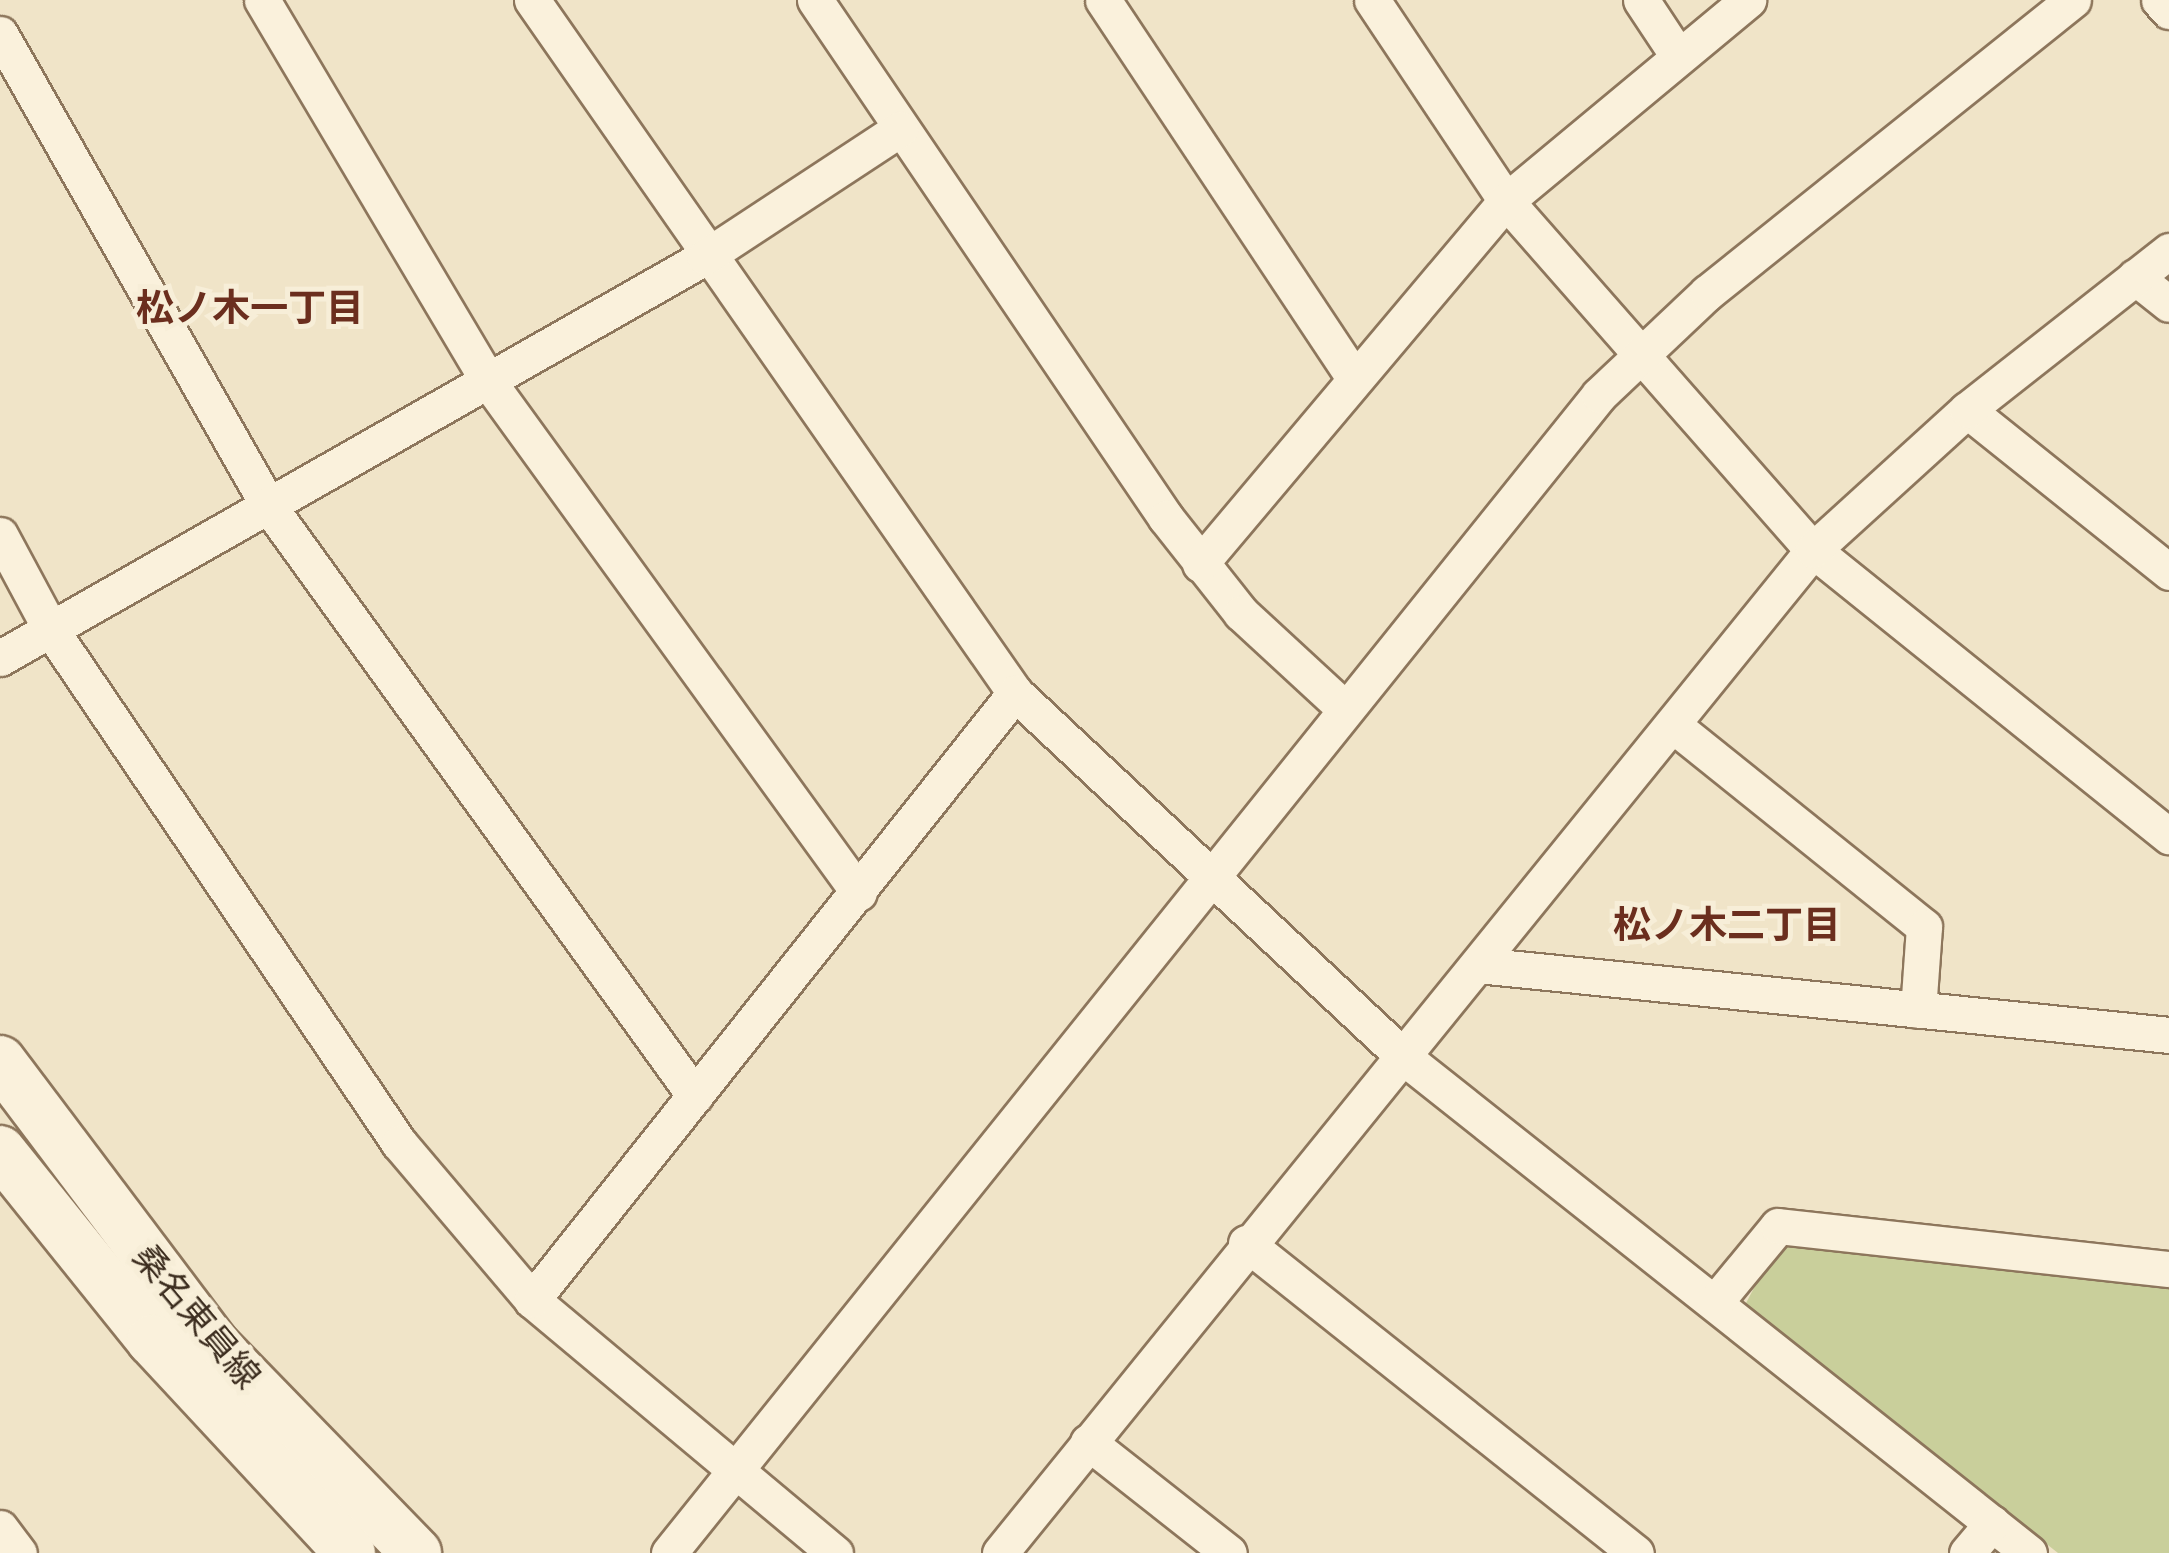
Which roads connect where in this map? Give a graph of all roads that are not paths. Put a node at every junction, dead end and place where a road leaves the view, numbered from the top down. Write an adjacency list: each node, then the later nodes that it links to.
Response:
1 (262, 0): 21 (street)
2 (532, 0): 16 (street)
3 (815, 0): 13 (street)
4 (1103, 0): 20 (street)
5 (1372, 0): 14 (street)
6 (1641, 0): 12 (street)
7 (1748, 0): 12 (street)
8 (2073, 0): 19 (street)
9 (2160, 0): 10 (street)
10 (2169, 11)
11 (0, 34): 23 (street)
12 (1678, 56): 14 (street)
13 (900, 128): 16 (street); 26 (street)
14 (1506, 201): 19 (street); 20 (street)
15 (2169, 250): 17 (street)
16 (705, 257): 21 (street); 30 (street)
17 (2135, 277): 18 (street); 22 (street)
18 (2169, 304)
19 (1639, 353): 25 (street); 31 (street)
20 (1352, 374): 26 (street)
21 (488, 381): 23 (street); 35 (street)
22 (1967, 410): 25 (street); 27 (street)
23 (268, 505): 28 (street); 41 (street)
24 (0, 536): 28 (street)
25 (1813, 550): 32 (street); 33 (street)
26 (1200, 564): 31 (street)
27 (2169, 572)
28 (51, 630): 29 (street); 45 (street)
29 (0, 658)
30 (1015, 693): 34 (street); 35 (street)
31 (1342, 707): 34 (street)
32 (1672, 725): 36 (street); 37 (street)
33 (2169, 836)
34 (1209, 875): 39 (street); 48 (street)
35 (859, 893): 41 (street)
36 (1478, 965): 37 (street); 39 (street)
37 (1918, 1010): 38 (street)
38 (2169, 1034)
39 (1406, 1059): 43 (street); 46 (street)
40 (0, 1061): 53 (main road, 桑名東員線)
41 (695, 1096): 45 (street)
42 (0, 1151): 52 (main road, 桑名東員線)
43 (1246, 1243): 47 (street); 58 (street)
44 (2169, 1270): 46 (street)
45 (532, 1300): 48 (street)
46 (1716, 1300): 49 (street)
47 (1088, 1442): 56 (street); 57 (street)
48 (732, 1473): 54 (street); 55 (street)
49 (1992, 1522): 59 (street); 60 (street)
50 (0, 1528): 51 (street)
51 (19, 1553)
52 (350, 1553)
53 (416, 1553)
54 (669, 1553)
55 (836, 1553)
56 (1000, 1553)
57 (1228, 1553)
58 (1636, 1553)
59 (1967, 1553)
60 (2029, 1553)

